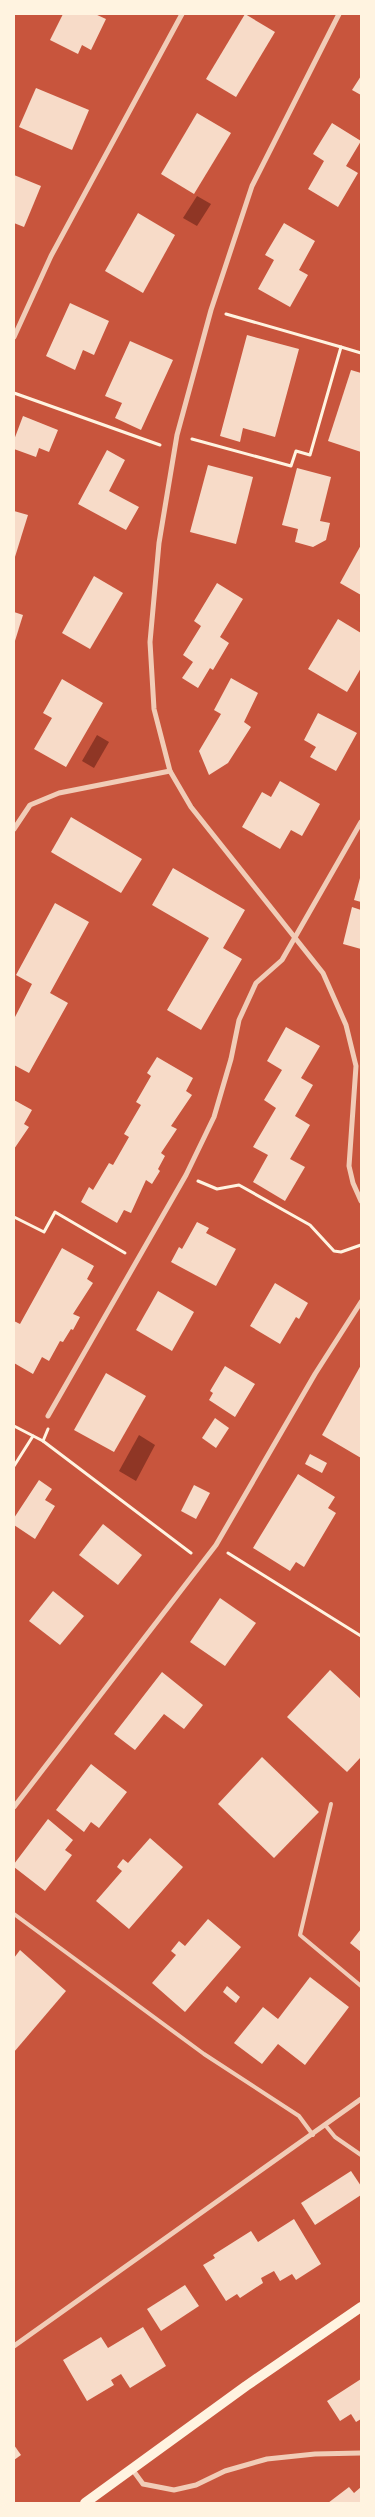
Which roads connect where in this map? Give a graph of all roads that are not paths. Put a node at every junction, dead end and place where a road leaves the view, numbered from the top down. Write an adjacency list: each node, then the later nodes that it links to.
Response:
1 (182, 14): 3 (street)
2 (339, 14): 4 (street)
3 (14, 337)
4 (170, 771): 6 (street); 7 (street)
5 (361, 822): 7 (street)
6 (14, 829)
7 (296, 937): 8 (street); 10 (street)
8 (361, 1200)
9 (361, 1302): 12 (street)
10 (48, 1416)
11 (331, 1804): 14 (lane)
12 (14, 1807)
13 (14, 1914): 17 (lane)
14 (361, 1986)
15 (361, 2099): 16 (street)
16 (326, 2126): 17 (street); 18 (lane)
17 (313, 2135): 20 (street)
18 (361, 2155)
19 (361, 2307): 22 (main road)
20 (14, 2346)
21 (361, 2453): 22 (street)
22 (132, 2469): 23 (main road)
23 (86, 2503)

